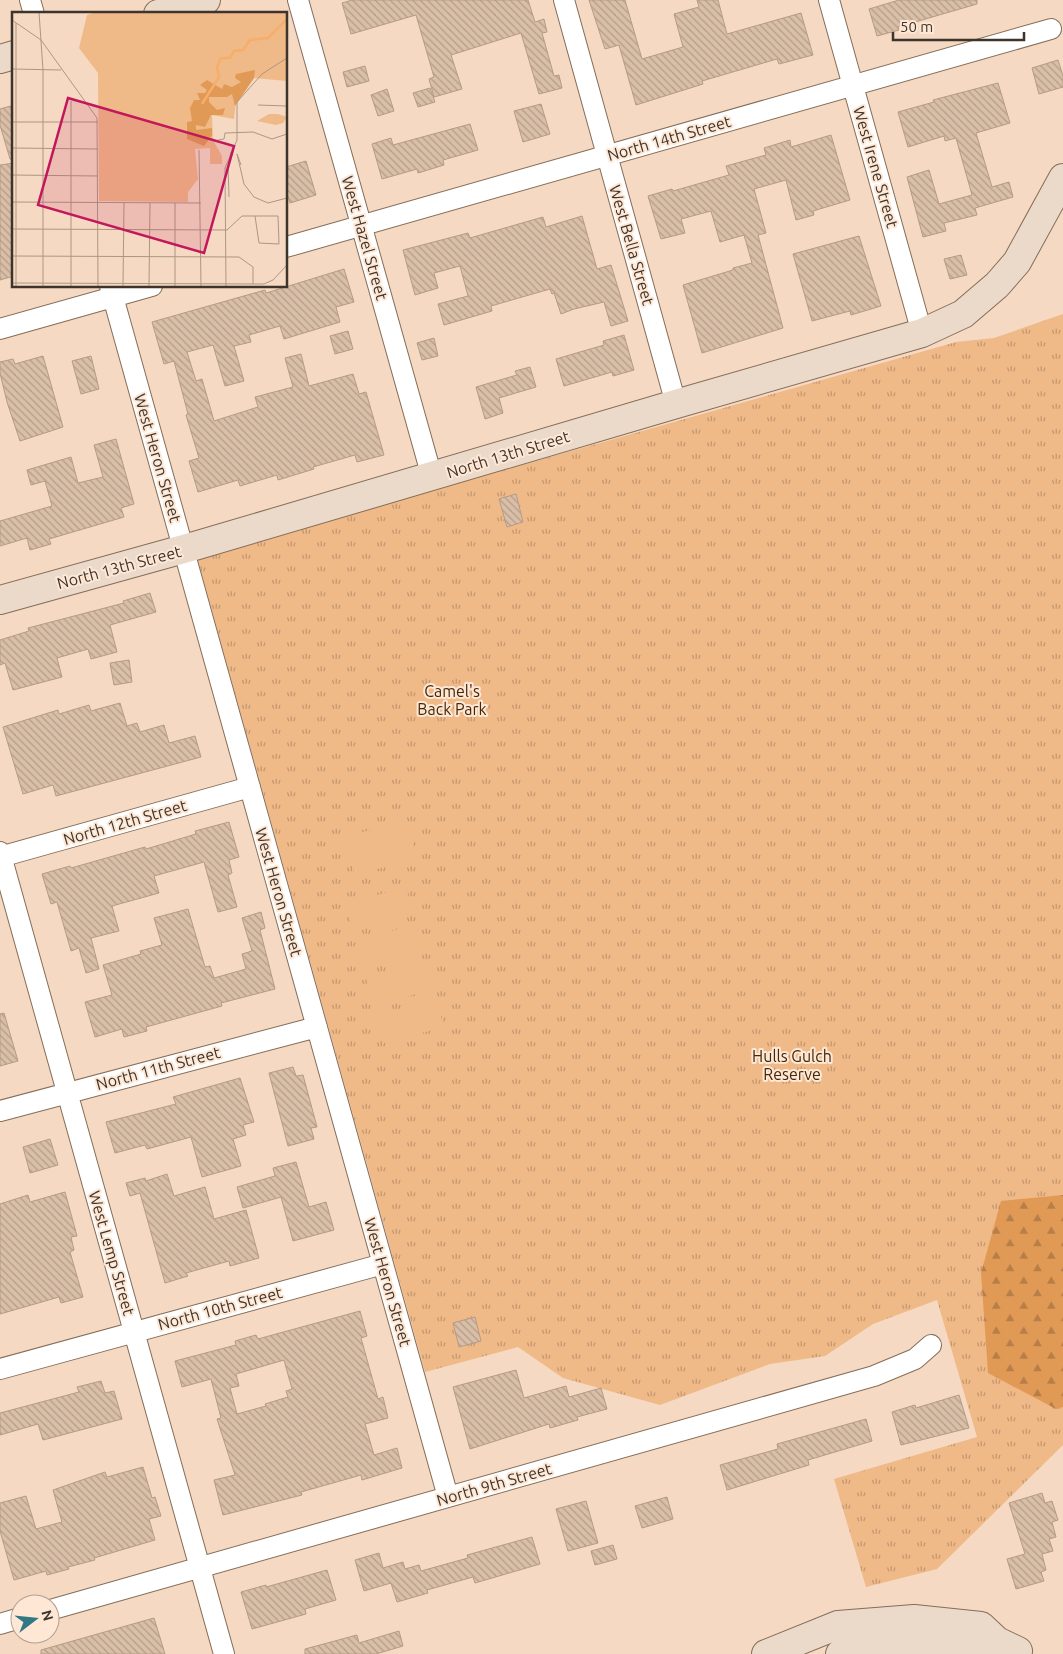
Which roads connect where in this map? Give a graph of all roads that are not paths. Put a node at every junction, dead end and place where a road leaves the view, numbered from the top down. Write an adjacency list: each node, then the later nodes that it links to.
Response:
1 (206, 0): 5 (street)
2 (298, 0): 10 (street, West Hazel Street)
3 (564, 0): 8 (street, West Bella Street)
4 (829, 0): 7 (street, West Irene Street)
5 (165, 12)
6 (1051, 29): 7 (street, North 14th Street)
7 (853, 85): 8 (street, North 14th Street); 15 (street, West Irene Street)
8 (607, 155): 10 (street, North 14th Street); 16 (street, West Bella Street)
9 (1063, 178): 15 (street, North 13th Street)
10 (361, 226): 11 (street, North 14th Street); 17 (street, West Hazel Street)
11 (288, 246)
12 (138, 288): 13 (street)
13 (111, 292): 14 (street); 18 (street, West Heron Street)
14 (0, 329)
15 (922, 333): 16 (street, North 13th Street)
16 (676, 404): 17 (street, North 13th Street)
17 (432, 477): 18 (street, North 13th Street)
18 (183, 549): 19 (street, North 13th Street); 20 (street, West Heron Street)
19 (0, 600)
20 (250, 787): 21 (street, North 12th Street); 22 (street, West Heron Street)
21 (0, 855): 23 (street, West Lemp Street)
22 (317, 1027): 23 (street, North 11th Street); 25 (street, West Heron Street)
23 (67, 1092): 24 (street, North 11th Street); 26 (street, West Lemp Street)
24 (0, 1111)
25 (383, 1264): 26 (street, North 10th Street); 29 (street, West Heron Street)
26 (134, 1332): 28 (street, North 10th Street); 30 (street, West Lemp Street)
27 (931, 1345): 29 (street, North 9th Street)
28 (0, 1369)
29 (448, 1497): 30 (street, North 9th Street)
30 (200, 1567): 31 (street, North 9th Street); 33 (street, West Lemp Street)
31 (60, 1607)
32 (1016, 1650): 34 (street); 35 (street)
33 (224, 1654)
34 (766, 1654)
35 (840, 1654)

